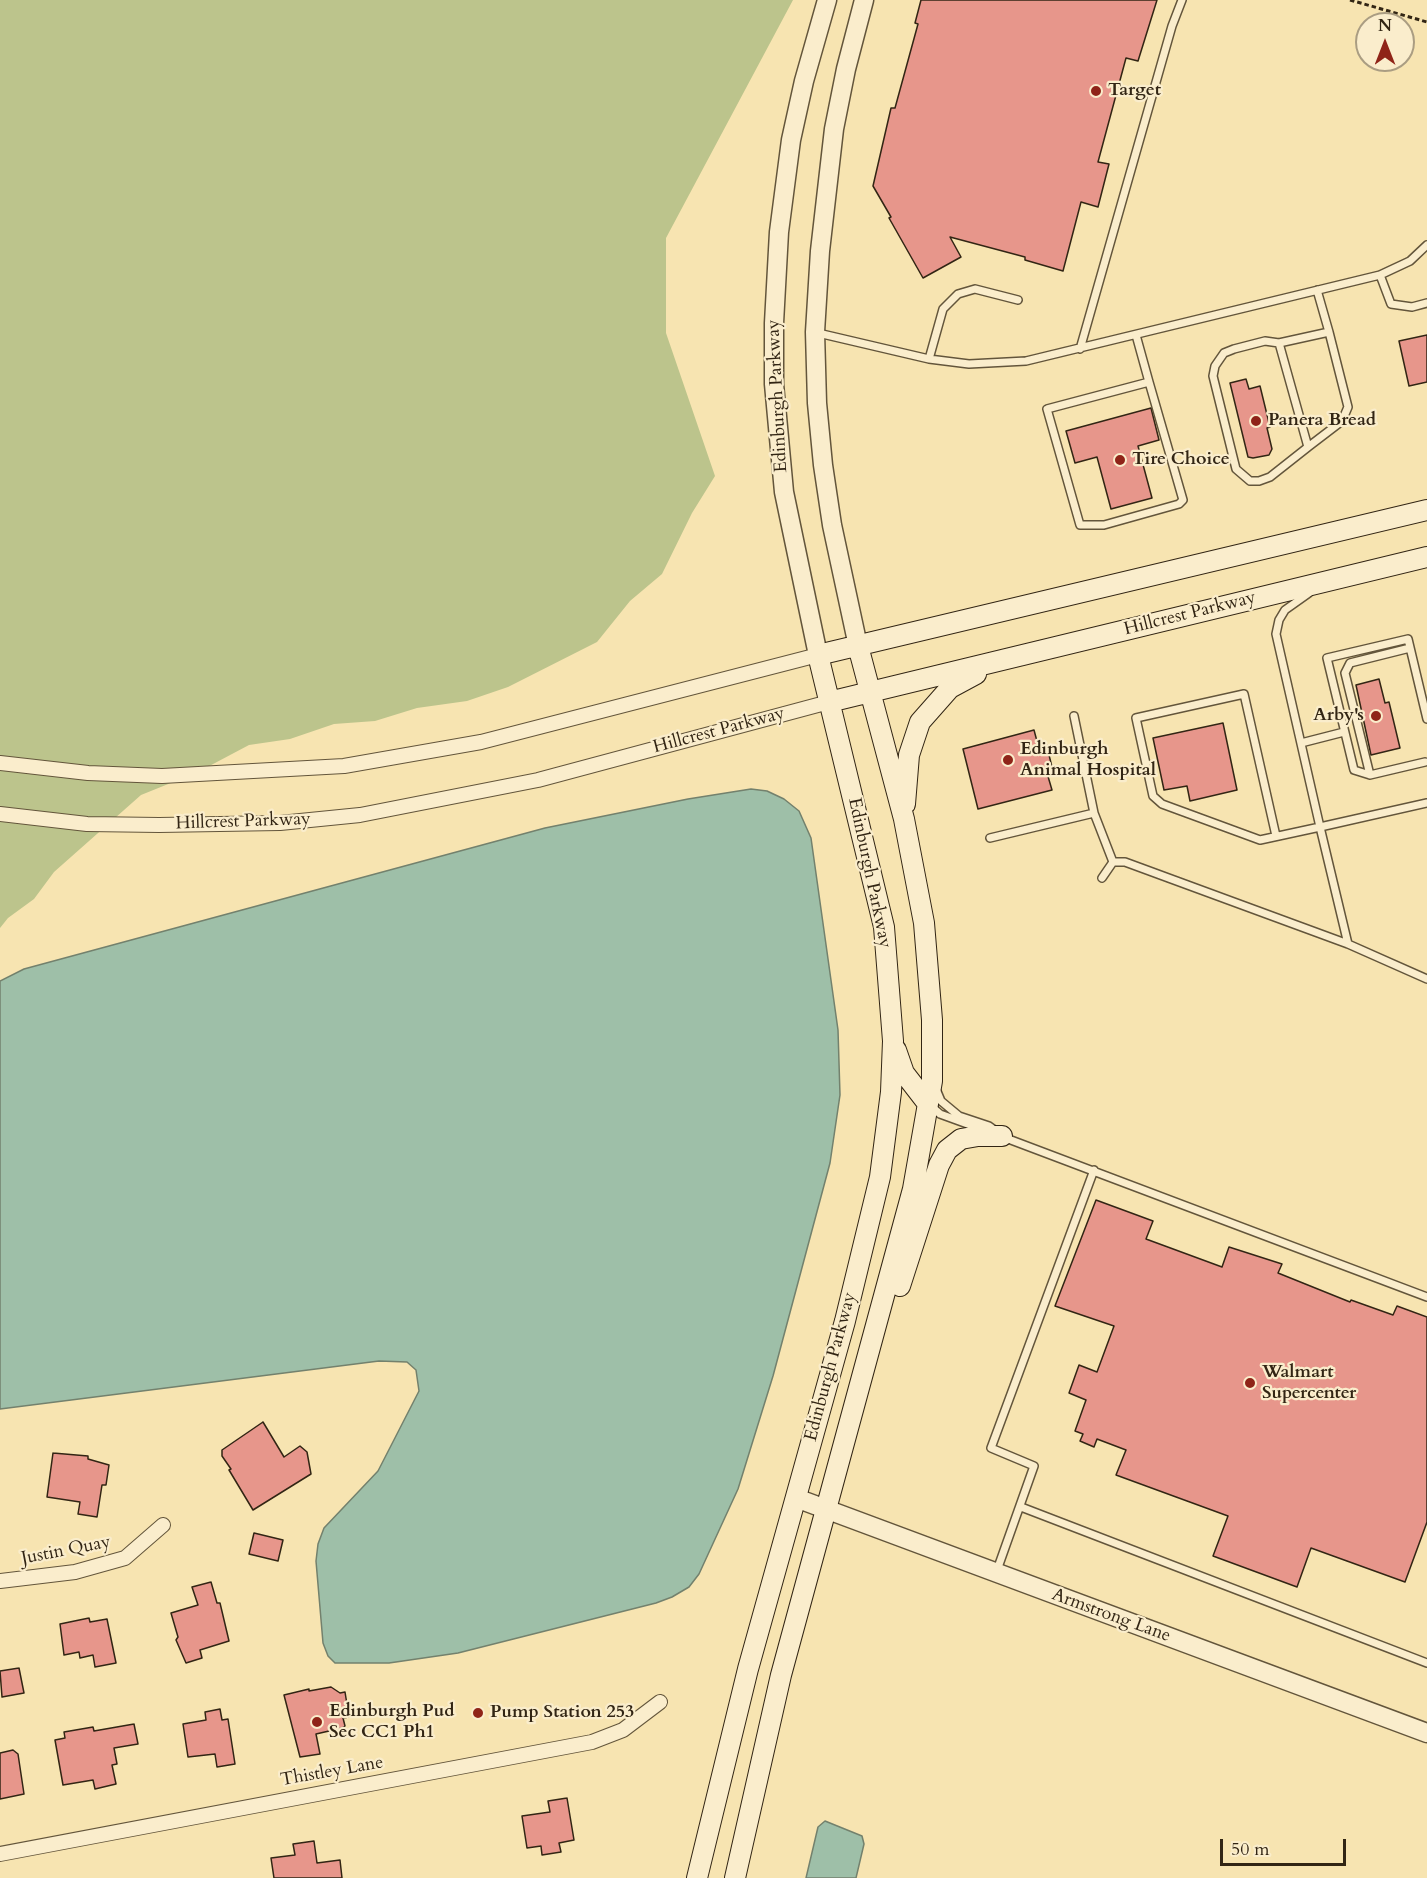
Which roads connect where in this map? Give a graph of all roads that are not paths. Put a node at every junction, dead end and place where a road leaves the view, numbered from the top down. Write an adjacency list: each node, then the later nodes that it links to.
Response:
1 (827, 0): 22 (street, Edinburgh Parkway)
2 (864, 0): 9 (street, Edinburgh Parkway)
3 (1182, 0): 13 (lane)
4 (1427, 245): 5 (lane)
5 (1380, 274): 6 (lane); 8 (lane)
6 (1317, 290): 10 (lane); 11 (lane)
7 (1018, 300): 14 (lane)
8 (1427, 303)
9 (815, 332): 14 (lane); 20 (street, Edinburgh Parkway)
10 (1329, 332): 12 (lane); 16 (lane)
11 (1136, 335): 13 (lane); 15 (lane)
12 (1279, 343): 16 (lane); 16 (lane)
13 (1080, 349): 14 (lane)
14 (929, 359)
15 (1149, 382): 15 (lane)
16 (1308, 447)
17 (1427, 510): 20 (main road)
18 (1427, 557): 19 (main road, Hillcrest Parkway)
19 (1323, 582): 23 (main road, Hillcrest Parkway); 29 (lane)
20 (858, 646): 22 (main road); 24 (main road, Edinburgh Parkway)
21 (1410, 648): 27 (lane); 28 (lane); 33 (lane)
22 (818, 655): 25 (main road, Edinburgh Parkway); 31 (street)
23 (1024, 655): 24 (main road, Hillcrest Parkway); 37 (main road)
24 (869, 692): 25 (main road, Hillcrest Parkway); 37 (main road, Edinburgh Parkway)
25 (829, 702): 36 (street, Hillcrest Parkway); 45 (main road, Edinburgh Parkway)
26 (1074, 716): 35 (lane)
27 (1427, 719)
28 (1344, 732): 29 (lane); 33 (lane)
29 (1301, 742): 38 (lane)
30 (1426, 760): 32 (lane); 33 (lane)
31 (0, 763)
32 (1427, 770)
33 (1370, 775)
34 (1427, 803): 38 (lane)
35 (1094, 813): 40 (lane); 41 (lane)
36 (0, 814)
37 (904, 819): 46 (main road, Edinburgh Parkway)
38 (1320, 827): 39 (lane); 43 (lane)
39 (1276, 836): 39 (lane)
40 (990, 838)
41 (1113, 862): 42 (lane); 43 (lane)
42 (1102, 878)
43 (1348, 944): 44 (lane)
44 (1427, 979)
45 (893, 1041): 47 (main road); 52 (main road, Edinburgh Parkway)
46 (932, 1081): 47 (main road, Edinburgh Parkway); 48 (lane)
47 (928, 1104): 48 (lane); 51 (main road, Edinburgh Parkway)
48 (1002, 1136): 49 (lane); 51 (main road)
49 (1094, 1170): 50 (lane); 53 (lane)
50 (1427, 1297)
51 (871, 1348): 54 (main road, Edinburgh Parkway)
52 (796, 1498): 54 (street, Armstrong Lane); 62 (main road, Edinburgh Parkway)
53 (1021, 1508): 56 (lane); 58 (lane)
54 (827, 1509): 56 (street, Armstrong Lane); 63 (main road, Edinburgh Parkway)
55 (163, 1525): 57 (street, Justin Quay)
56 (996, 1573): 60 (street, Armstrong Lane)
57 (0, 1581)
58 (1427, 1663)
59 (660, 1702): 61 (street, Thistley Lane)
60 (1427, 1733)
61 (0, 1854)
62 (697, 1878)
63 (735, 1878)

